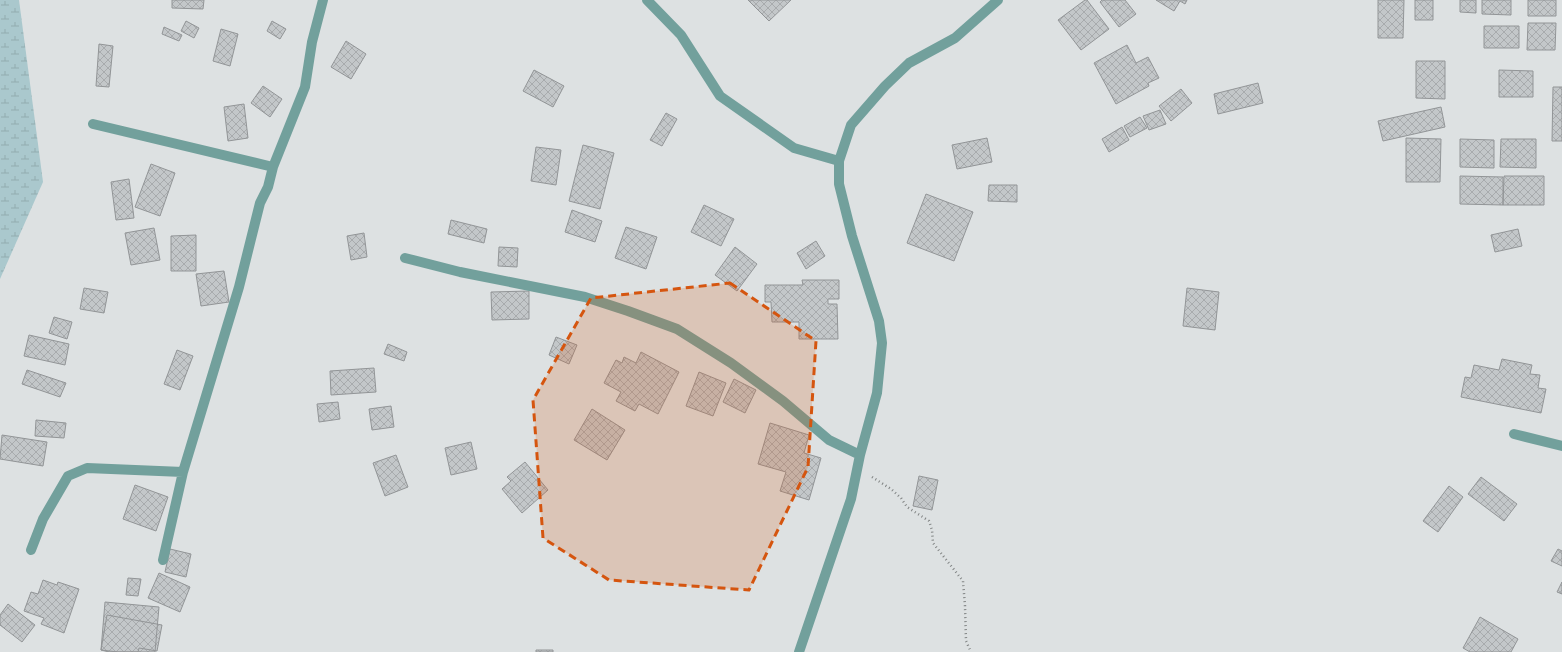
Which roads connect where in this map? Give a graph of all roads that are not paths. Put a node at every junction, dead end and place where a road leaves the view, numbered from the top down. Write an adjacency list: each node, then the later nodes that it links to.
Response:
1 (324, 0): 6 (street)
2 (647, 0): 5 (street)
3 (998, 0): 5 (street)
4 (93, 124): 6 (street)
5 (839, 162): 10 (street)
6 (273, 167): 11 (street)
7 (405, 258): 10 (street)
8 (1514, 434): 9 (street)
9 (1562, 446)
10 (860, 456): 14 (street)
11 (183, 472): 12 (street); 13 (street)
12 (31, 550)
13 (163, 560)
14 (799, 652)

